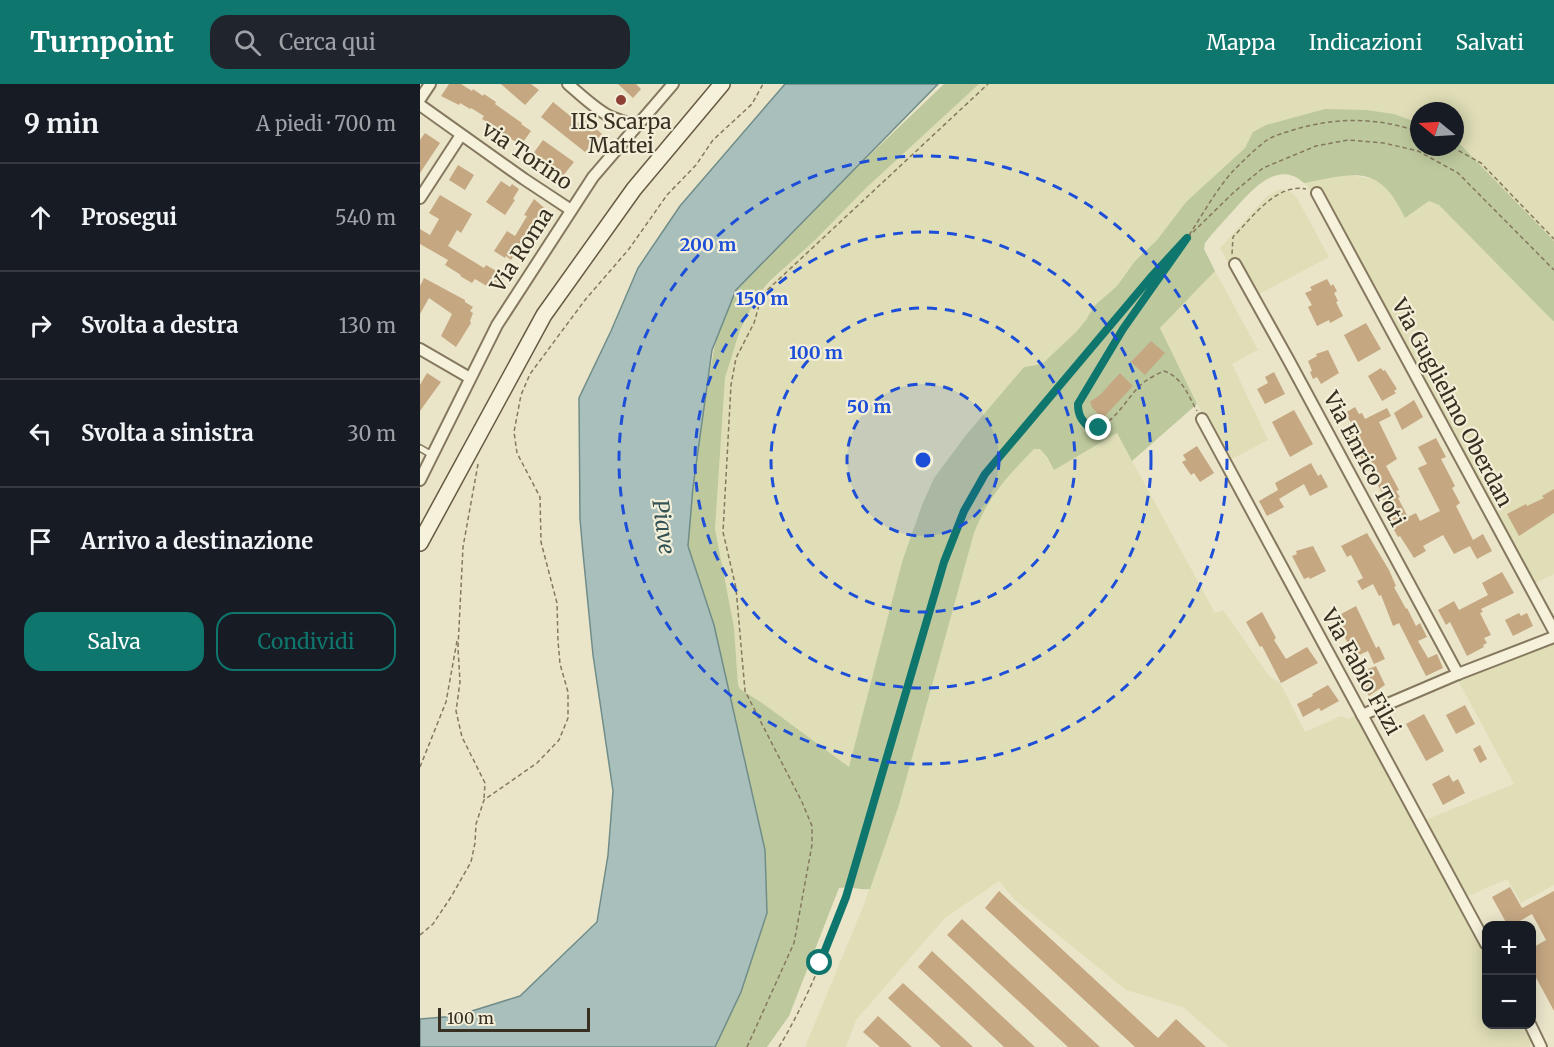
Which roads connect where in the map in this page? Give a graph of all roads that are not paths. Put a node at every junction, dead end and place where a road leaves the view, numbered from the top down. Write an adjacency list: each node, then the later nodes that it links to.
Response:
1 (430, 84): 5 (street)
2 (568, 84): 7 (street)
3 (673, 84): 7 (street, Via Roma)
4 (722, 84): 19 (main road)
5 (420, 99)
6 (420, 105): 8 (street, via Torino)
7 (635, 127): 11 (street, Via Roma)
8 (461, 135): 10 (street, via Torino); 11 (street, via Torino)
9 (1317, 193): 20 (street, Via Guglielmo Oberdan)
10 (420, 198)
11 (571, 210): 14 (street, Via Roma)
12 (1235, 264): 22 (street, Via Enrico Toti)
13 (420, 349): 14 (street)
14 (470, 378): 17 (street, Via Roma)
15 (1202, 419): 23 (street, Via Fabio Filzi)
16 (420, 448): 17 (lane)
17 (432, 455): 18 (street, Via Roma)
18 (420, 480)
19 (420, 543)
20 (1554, 631)
21 (1554, 637): 22 (street)
22 (1458, 674): 23 (street)
23 (1362, 715): 24 (street, Via Fabio Filzi)
24 (1482, 937)
25 (1532, 1029): 26 (street)
26 (1541, 1047)

